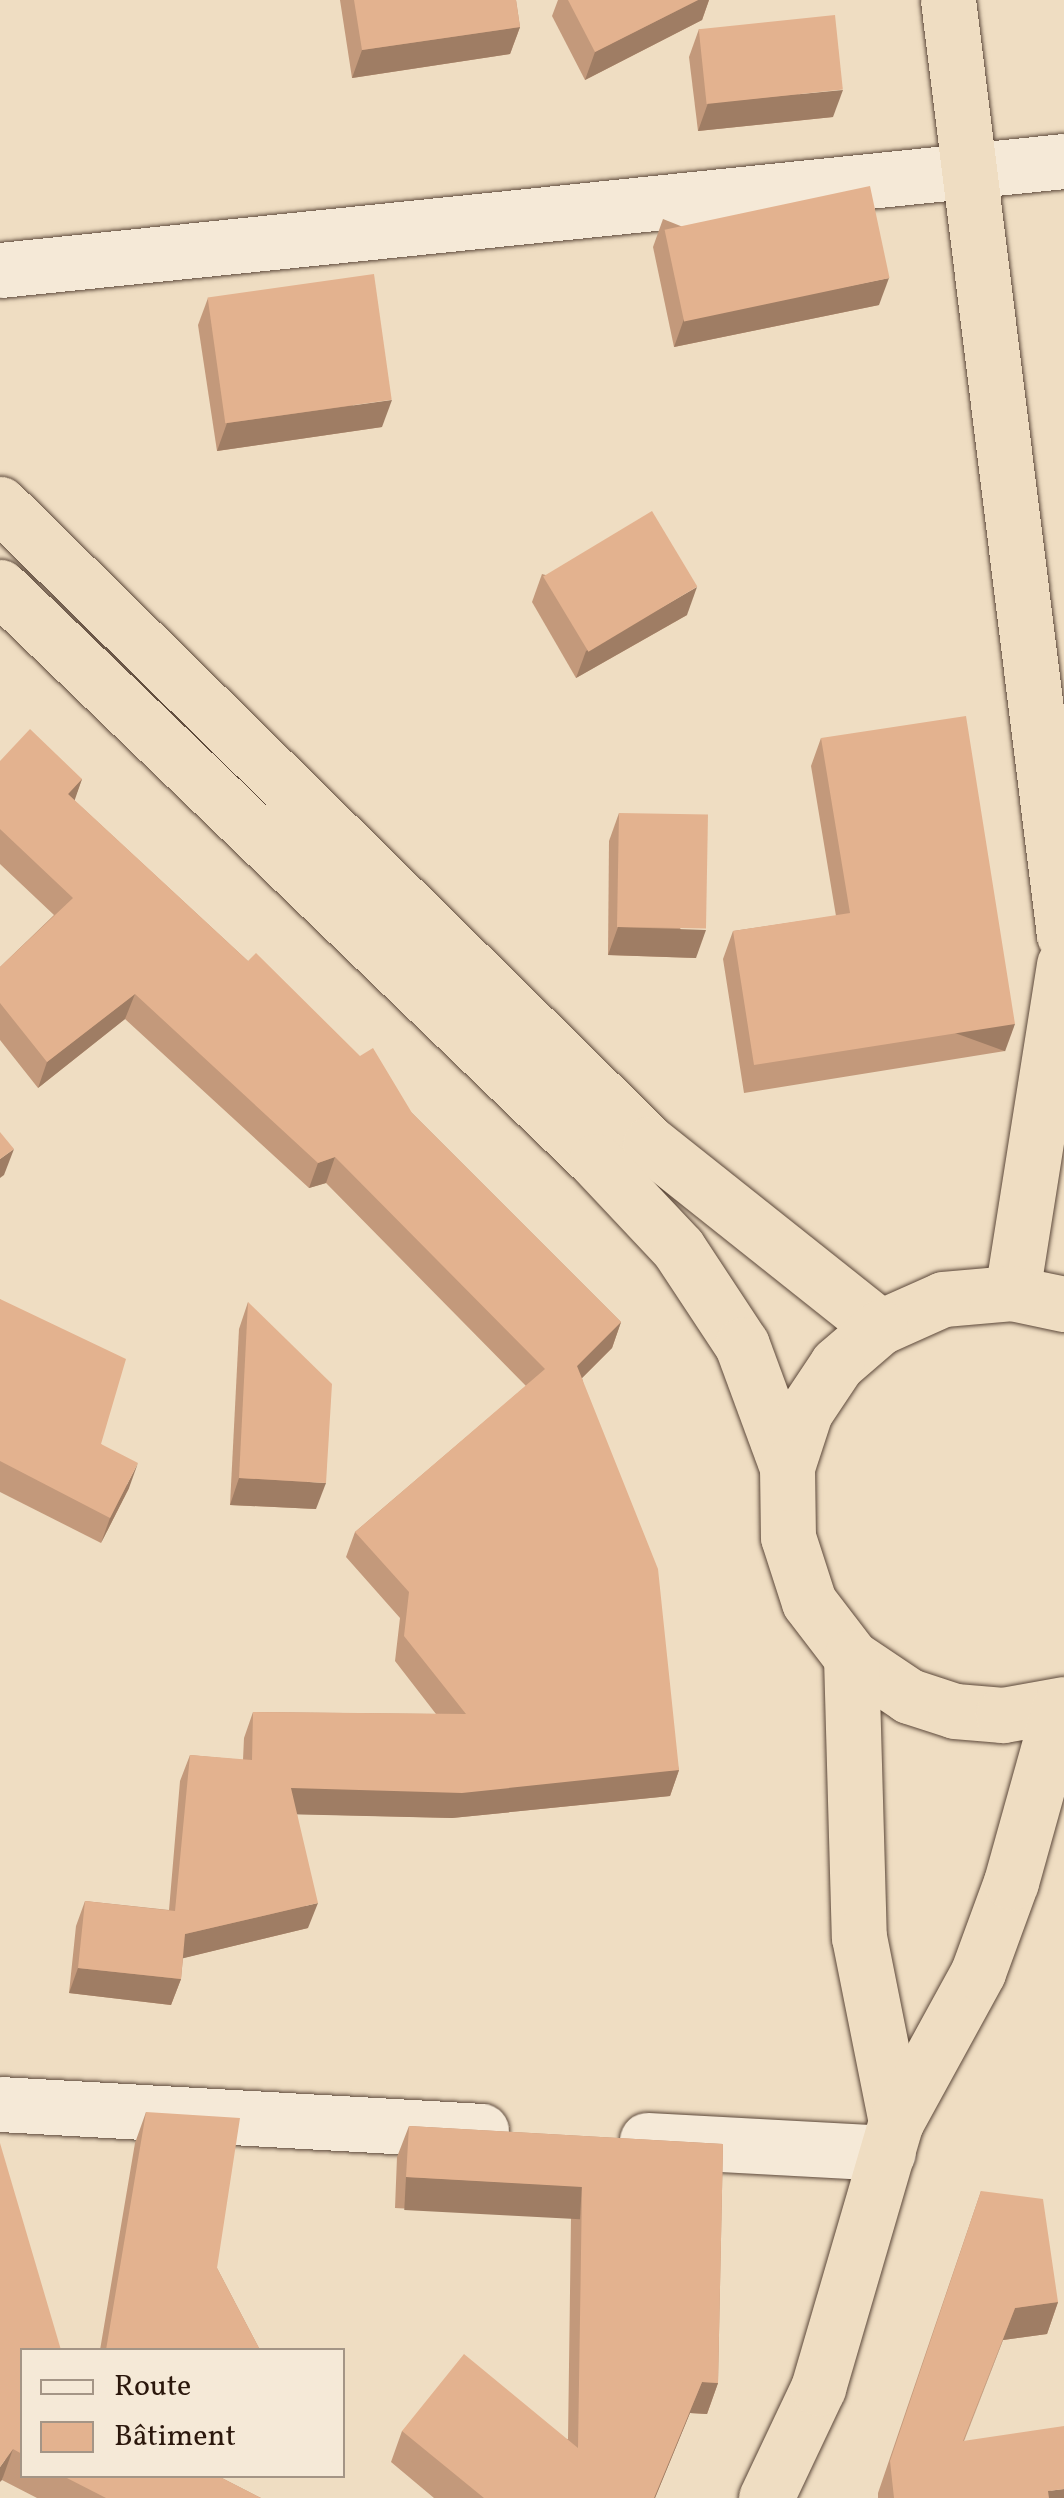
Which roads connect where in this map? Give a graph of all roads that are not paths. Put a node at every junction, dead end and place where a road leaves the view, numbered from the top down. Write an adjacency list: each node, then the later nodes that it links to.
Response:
1 (948, 0): 3 (highway)
2 (1064, 161): 3 (street)
3 (968, 168): 4 (street); 7 (highway)
4 (0, 270)
5 (0, 504): 11 (highway)
6 (0, 587): 12 (highway)
7 (1064, 935)
8 (1064, 964): 9 (highway)
9 (1012, 1294): 10 (highway); 11 (highway)
10 (1064, 1304)
11 (880, 1327): 12 (highway)
12 (787, 1468): 13 (highway)
13 (851, 1657): 14 (highway); 18 (highway)
14 (1062, 1705): 18 (highway)
15 (0, 2104): 16 (street)
16 (533, 2134)
17 (592, 2137): 18 (street)
18 (892, 2138): 19 (highway)
19 (780, 2485)

